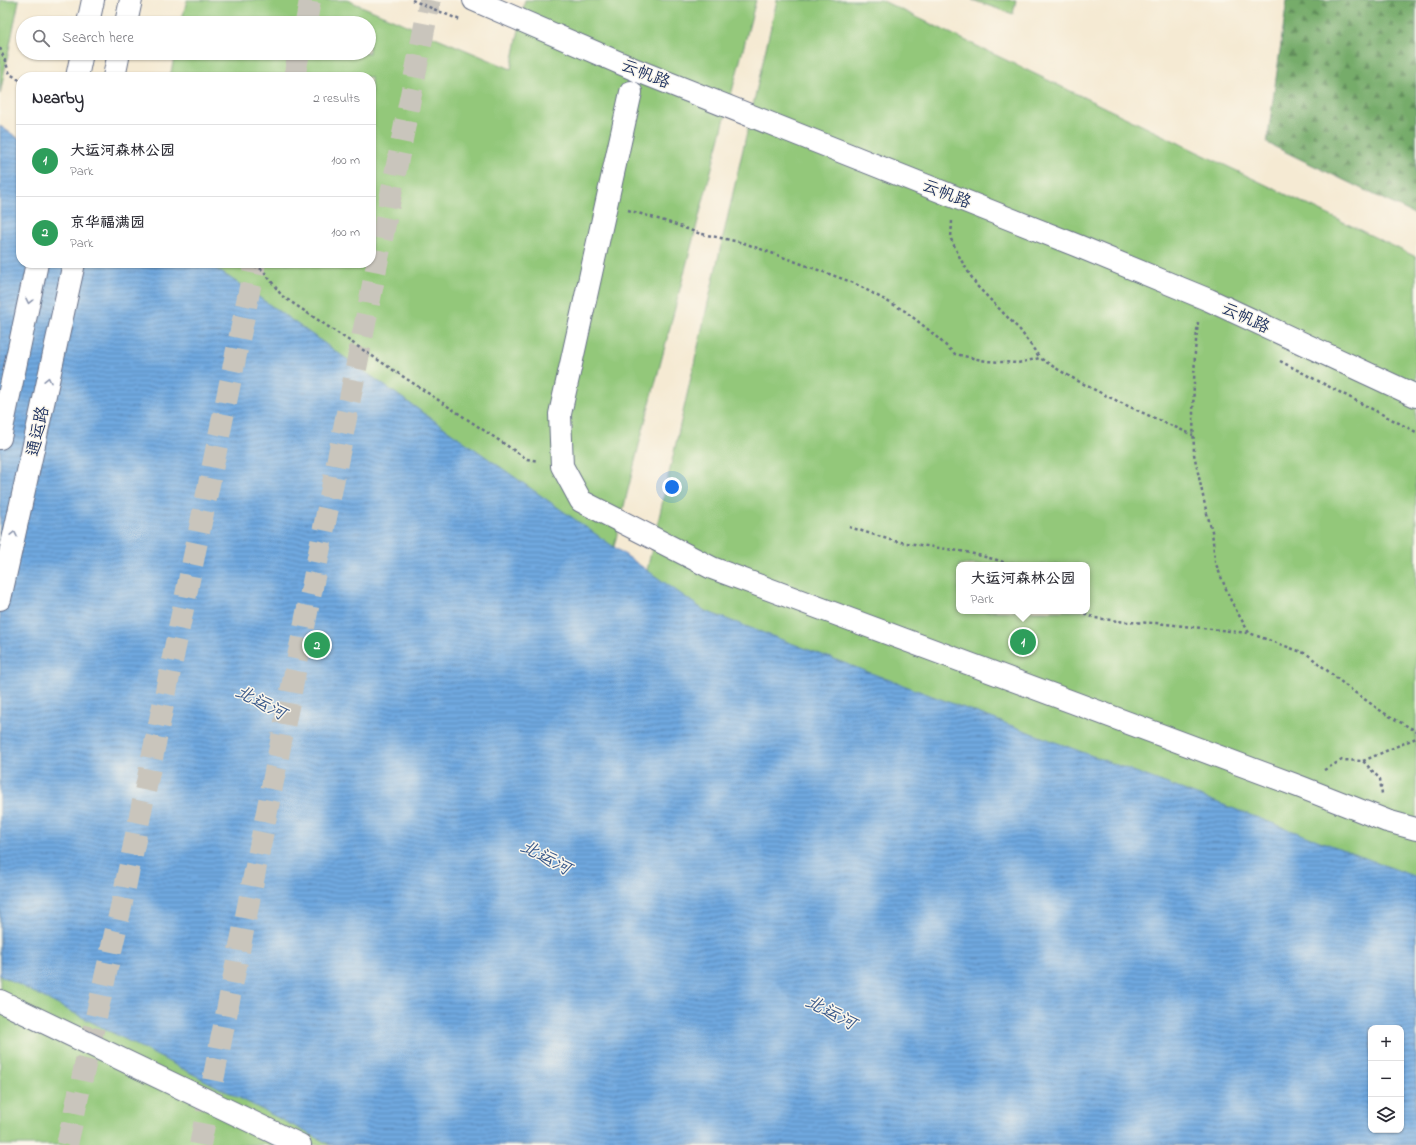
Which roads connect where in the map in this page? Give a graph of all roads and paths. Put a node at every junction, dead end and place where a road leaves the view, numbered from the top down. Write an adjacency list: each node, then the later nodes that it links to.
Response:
1 (93, 0): 4 (street)
2 (131, 0): 5 (street)
3 (474, 0): 20 (street, 云帆路)
4 (90, 16)
5 (128, 16)
6 (0, 48): 11 (path)
7 (81, 60): 9 (street)
8 (118, 60): 10 (street)
9 (78, 72)
10 (115, 72)
11 (16, 78)
12 (631, 92): 13 (street)
13 (608, 197): 19 (path); 23 (street)
14 (952, 215): 19 (path)
15 (36, 268): 22 (street, 通运路, one-way to 22)
16 (73, 268): 26 (street, 通运路, one-way to 16)
17 (259, 268): 23 (path)
18 (1199, 320): 21 (path)
19 (1040, 358): 21 (path)
20 (1416, 396)
21 (1193, 435): 28 (path)
22 (0, 438)
23 (562, 466): 32 (street)
24 (849, 527): 25 (path)
25 (1003, 562)
26 (0, 599)
27 (1086, 614): 28 (path)
28 (1248, 633): 29 (path)
29 (1416, 731)
30 (1416, 738): 31 (path)
31 (1363, 761): 32 (path); 33 (path)
32 (1298, 786): 33 (street)
33 (1387, 821): 34 (street)
34 (1416, 829)
35 (0, 1001): 36 (street)
36 (300, 1145)

